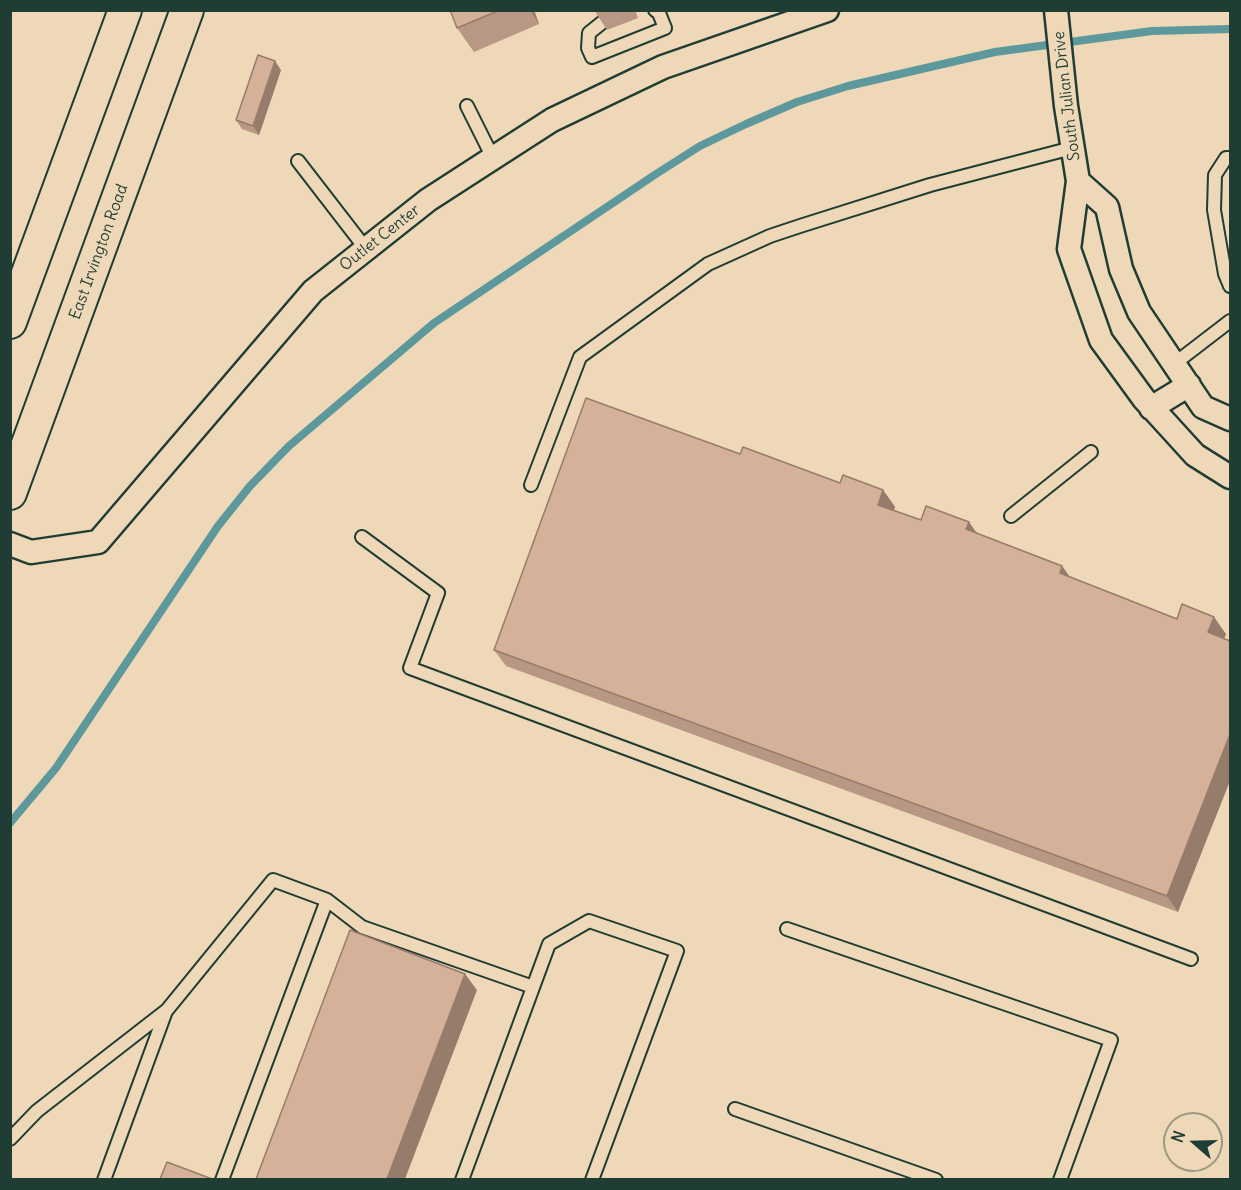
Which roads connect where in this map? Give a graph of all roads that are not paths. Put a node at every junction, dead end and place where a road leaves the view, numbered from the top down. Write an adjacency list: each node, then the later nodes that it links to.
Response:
1 (125, 10): 16 (main road)
2 (187, 10): 24 (main road, East Irvington Road)
3 (655, 10): 6 (lane)
4 (827, 10): 9 (street, Outlet Center)
5 (1056, 10): 8 (street, South Julian Drive)
6 (604, 21)
7 (467, 106): 9 (lane)
8 (1072, 148): 12 (street, South Julian Drive); 23 (lane)
9 (493, 158): 13 (street, Outlet Center)
10 (1230, 158): 14 (lane)
11 (298, 161): 13 (lane)
12 (1078, 181): 17 (street, South Julian Drive); 19 (street, South Julian Drive)
13 (366, 249): 27 (street, Outlet Center)
14 (1230, 286)
15 (1230, 321): 17 (lane)
16 (10, 322)
17 (1174, 364): 18 (street, South Julian Drive)
18 (1189, 385): 19 (street); 20 (street, South Julian Drive)
19 (1151, 408): 22 (street, South Julian Drive)
20 (1230, 419)
21 (1091, 452): 25 (lane)
22 (1230, 477)
23 (531, 485)
24 (10, 493)
25 (1011, 516)
26 (362, 537): 30 (lane)
27 (10, 544)
28 (327, 900): 31 (lane); 32 (lane); 36 (lane)
29 (787, 929): 40 (lane)
30 (1191, 959)
31 (533, 987): 37 (lane); 38 (lane)
32 (167, 1010): 34 (lane); 35 (lane)
33 (735, 1109): 39 (lane)
34 (10, 1139)
35 (104, 1179)
36 (222, 1179)
37 (462, 1179)
38 (592, 1179)
39 (936, 1179)
40 (1060, 1179)

